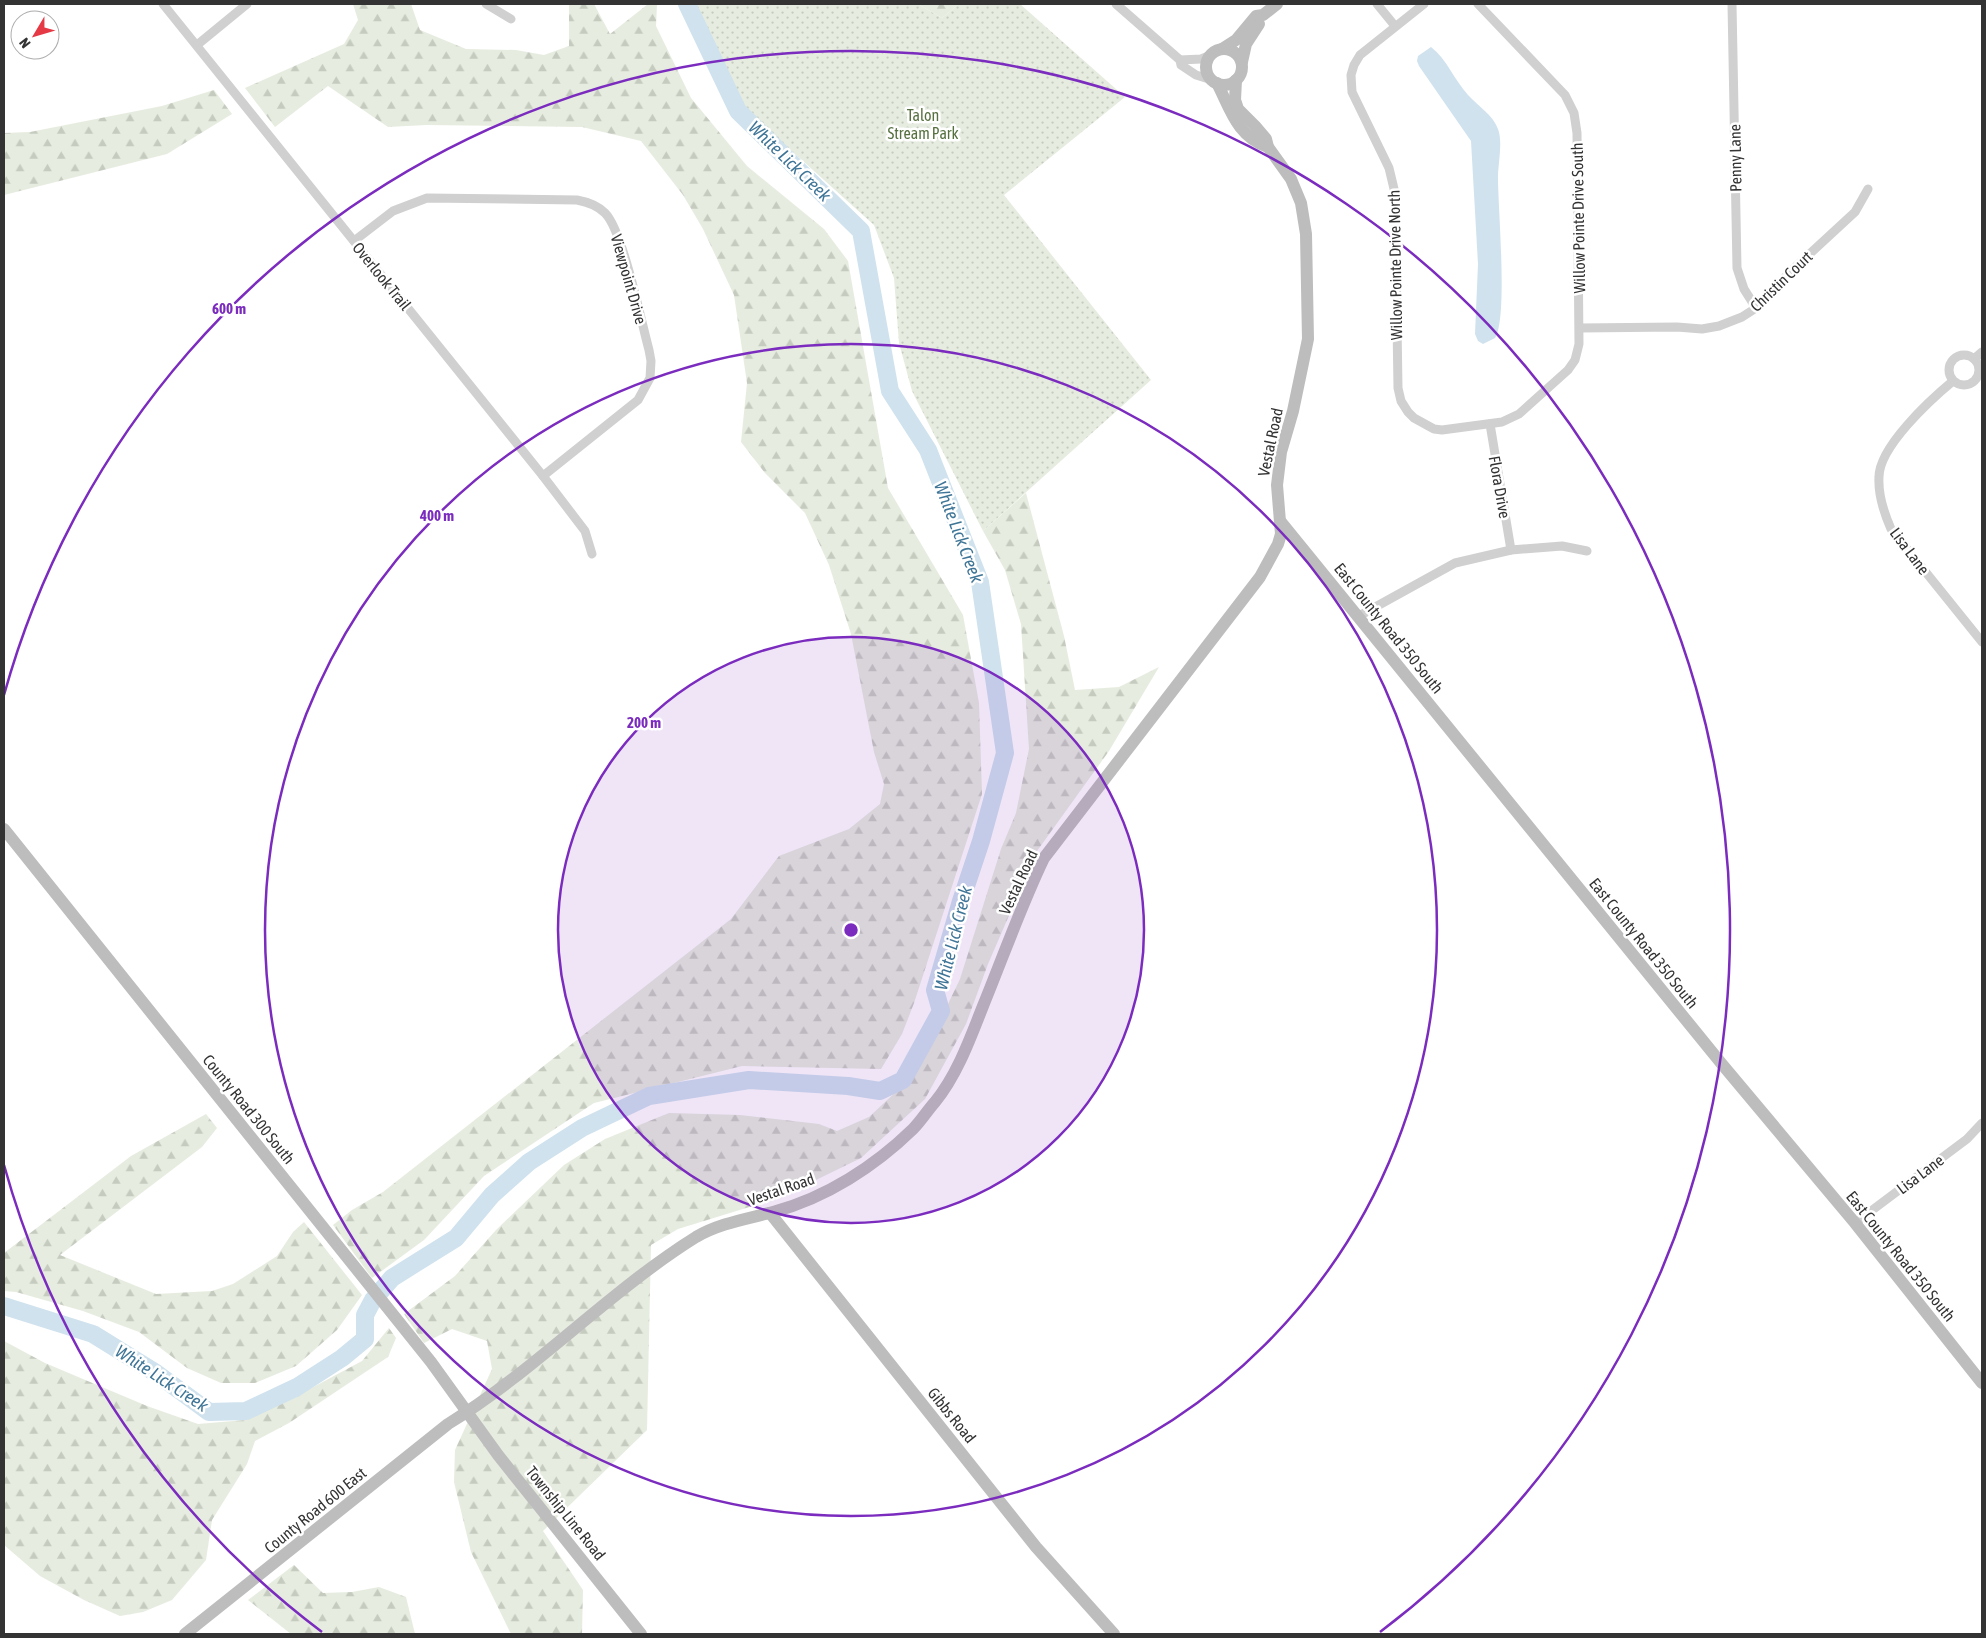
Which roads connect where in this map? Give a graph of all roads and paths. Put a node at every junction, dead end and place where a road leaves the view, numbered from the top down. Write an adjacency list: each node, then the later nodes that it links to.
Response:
1 (163, 4): 13 (street, Overlook Trail)
2 (247, 4): 13 (street)
3 (486, 4): 11 (street)
4 (1116, 4): 15 (street)
5 (1277, 4): 10 (street)
6 (1377, 4): 12 (street)
7 (1424, 4): 12 (street)
8 (1478, 4): 23 (street, Willow Pointe Drive South)
9 (1732, 4): 22 (street, Penny Lane)
10 (1263, 15): 14 (street); 16 (street)
11 (511, 19)
12 (1395, 26): 27 (street, Willow Pointe Drive North)
13 (197, 45): 21 (street, Overlook Trail)
14 (1217, 52): 15 (street); 16 (street); 18 (street)
15 (1180, 60): 18 (street)
16 (1242, 62): 17 (street)
17 (1236, 80): 18 (street); 19 (street, Vestal Road)
18 (1214, 82): 19 (street, Vestal Road)
19 (1268, 147): 29 (street, Vestal Road)
20 (1868, 189): 22 (street, Christin Court)
21 (354, 241): 28 (street, Overlook Trail); 28 (street, Viewpoint Drive)
22 (1756, 308): 23 (street, Christin Court)
23 (1580, 328): 27 (street, Willow Pointe Drive South)
24 (1982, 352): 25 (street)
25 (1974, 359): 26 (street); 26 (street)
26 (1952, 381): 34 (street, Lisa Lane)
27 (1490, 424): 30 (street, Flora Drive)
28 (543, 476): 32 (street, Overlook Trail)
29 (1281, 522): 33 (street, East County Road 350 South); 37 (street, Vestal Road)
30 (1511, 550): 31 (street); 33 (street)
31 (1587, 551)
32 (592, 554)
33 (1359, 616): 38 (street, East County Road 350 South)
34 (1982, 642)
35 (4, 829): 40 (street, County Road 300 South)
36 (1982, 1122): 38 (street, Lisa Lane)
37 (770, 1213): 40 (street, Vestal Road); 43 (street, Gibbs Road)
38 (1855, 1224): 39 (street, East County Road 350 South)
39 (1982, 1383)
40 (466, 1413): 41 (street, County Road 600 East); 42 (street, Township Line Road)
41 (185, 1634)
42 (641, 1634)
43 (1114, 1634)

